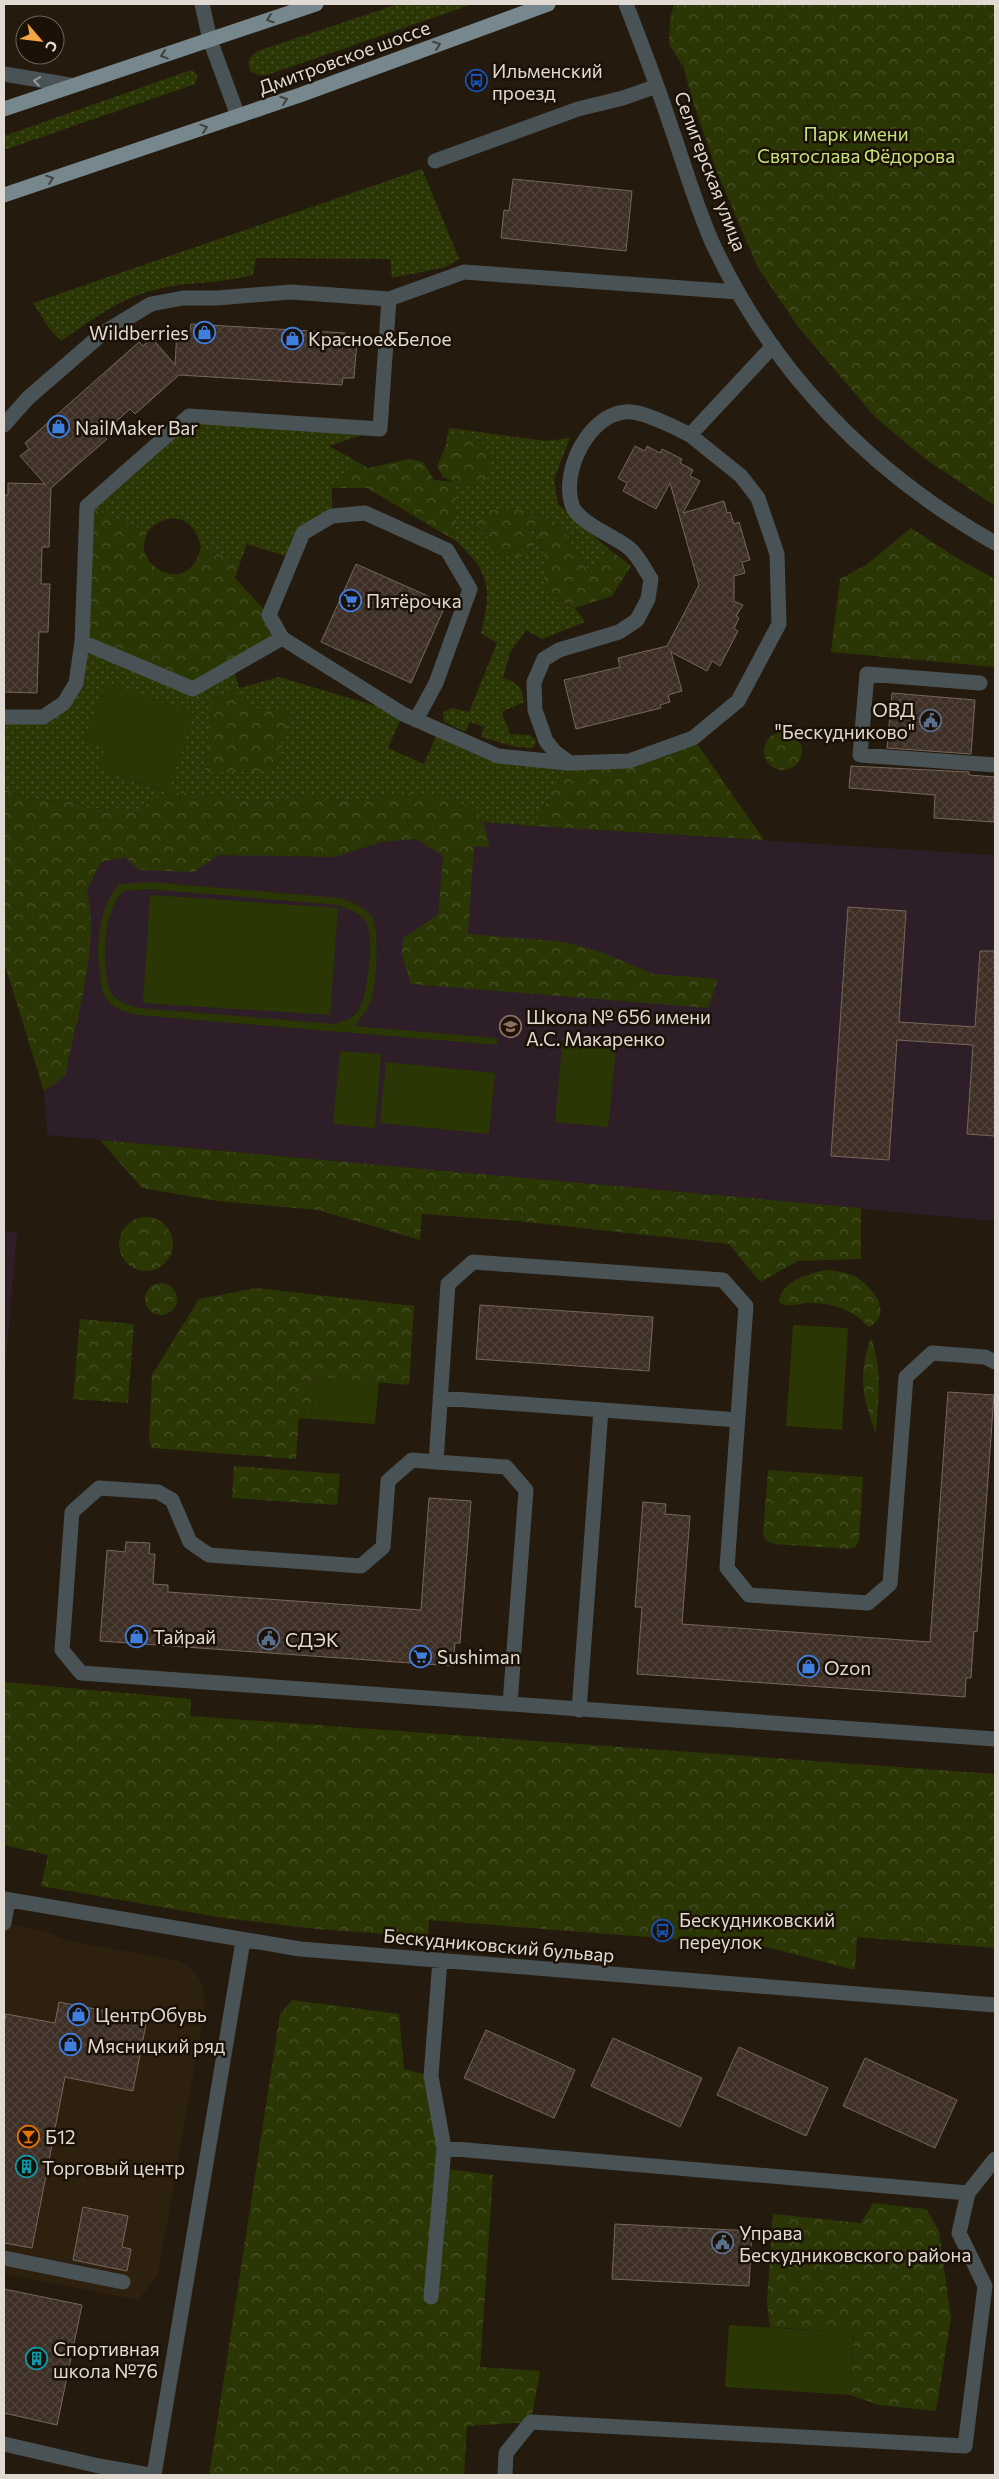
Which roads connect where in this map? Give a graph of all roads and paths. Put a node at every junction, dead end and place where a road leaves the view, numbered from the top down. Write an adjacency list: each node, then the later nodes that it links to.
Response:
1 (202, 4): 5 (street)
2 (316, 4): 5 (main road, one-way to 5)
3 (548, 4): 10 (main road, Дмитровское шоссе, one-way to 3)
4 (626, 4): 8 (street, Селигерская улица)
5 (210, 40): 7 (main road, one-way to 7); 10 (street)
6 (4, 74): 7 (street, one-way to 6)
7 (70, 86): 9 (main road)
8 (657, 86): 11 (street); 13 (street, Селигерская улица)
9 (4, 109)
10 (238, 116): 12 (main road, Дмитровское шоссе, one-way to 10)
11 (434, 161)
12 (4, 195)
13 (738, 292): 14 (street); 15 (street, Селигерская улица)
14 (389, 299): 16 (street); 20 (street)
15 (773, 346): 17 (street); 18 (street, Селигерская улица)
16 (4, 425)
17 (690, 434): 24 (street); 24 (street)
18 (995, 543)
19 (282, 638): 20 (street); 23 (street); 23 (street)
20 (82, 642): 22 (street)
21 (980, 683): 25 (street)
22 (4, 717)
23 (416, 720): 24 (street)
24 (570, 763)
25 (995, 765)
26 (995, 1362): 29 (street)
27 (440, 1398): 28 (street); 29 (street); 30 (street)
28 (601, 1410): 29 (street); 32 (street)
29 (738, 1420)
30 (436, 1462): 31 (street); 31 (street)
31 (510, 1704): 32 (street)
32 (579, 1710): 33 (street)
33 (995, 1739)
34 (6, 1899): 35 (street); 36 (street, Бескудниковский бульвар)
35 (4, 1923)
36 (243, 1941): 37 (street, Бескудниковский бульвар); 46 (street)
37 (440, 1960): 38 (street, Бескудниковский бульвар); 39 (street)
38 (995, 2005)
39 (444, 2148): 41 (street); 44 (street)
40 (995, 2159): 41 (street)
41 (968, 2193): 47 (street)
42 (4, 2258): 43 (street)
43 (123, 2282)
44 (431, 2297)
45 (4, 2444): 46 (street)
46 (152, 2475)
47 (505, 2475)

